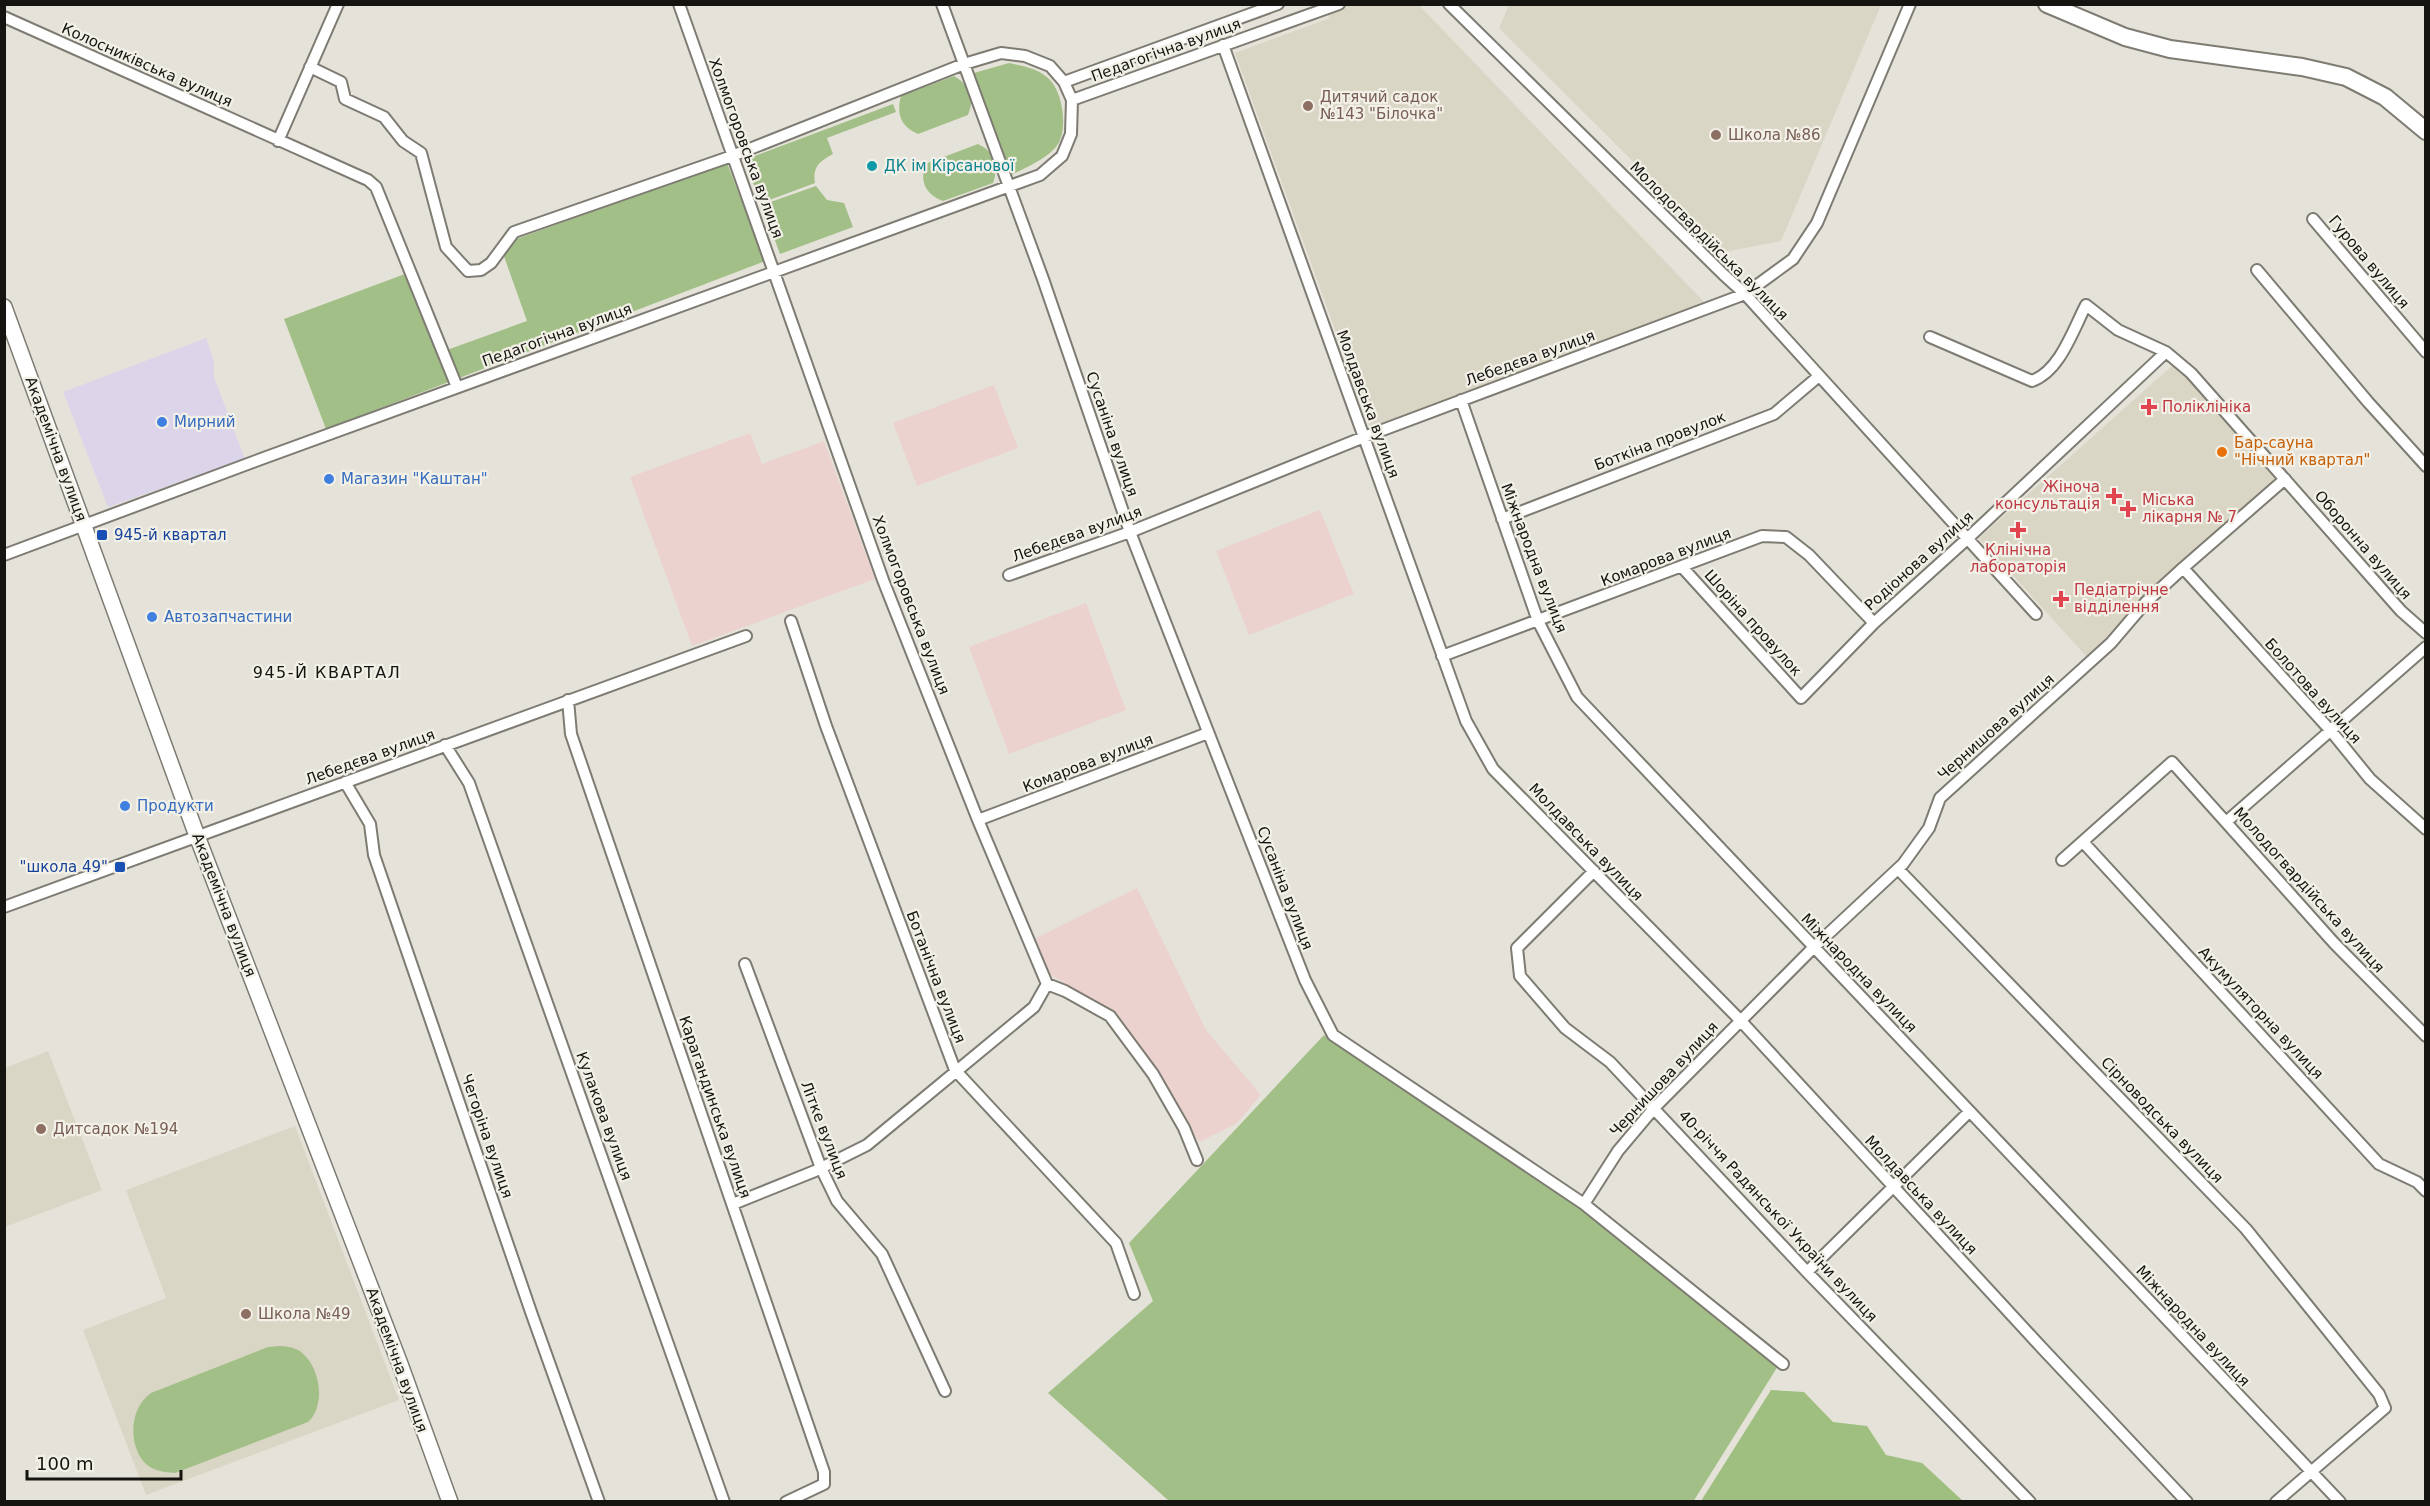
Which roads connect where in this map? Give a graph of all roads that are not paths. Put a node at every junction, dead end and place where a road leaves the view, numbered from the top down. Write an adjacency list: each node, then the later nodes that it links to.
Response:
1 (338, 4): 12 (street)
2 (679, 4): 17 (street, Холмогоровська вулиця)
3 (942, 4): 11 (street, Сусаніна вулиця)
4 (1278, 4): 13 (street, Педагогічна вулиця)
5 (1340, 4): 10 (street, Педагогічна вулиця)
6 (1449, 4): 22 (street, Молодогвардійська вулиця)
7 (1910, 4): 22 (street, Лебедєва вулиця)
8 (2047, 4): 15 (main road)
9 (4, 17): 16 (street, Колосниківська вулиця)
10 (1223, 45): 14 (street, Педагогічна вулиця); 30 (street, Молдавська вулиця)
11 (964, 64): 13 (street); 17 (street); 18 (street, Сусаніна вулиця)
12 (310, 67): 16 (street); 17 (street)
13 (1065, 81): 14 (street, Педагогічна вулиця)
14 (1072, 100): 18 (street, Педагогічна вулиця)
15 (2426, 131)
16 (278, 141): 28 (street, Колосниківська вулиця)
17 (732, 156): 21 (street, Холмогоровська вулиця)
18 (1009, 186): 21 (street, Педагогічна вулиця); 35 (street, Сусаніна вулиця)
19 (2313, 219): 26 (street, Гурова вулиця)
20 (2257, 270): 31 (street)
21 (775, 271): 28 (street, Педагогічна вулиця); 55 (street, Холмогоровська вулиця)
22 (1745, 294): 27 (street, Молодогвардійська вулиця); 29 (street, Лебедєва вулиця)
23 (4, 307): 34 (main road, Академічна вулиця)
24 (1930, 337): 25 (street, Оборонна вулиця)
25 (2166, 352): 32 (street, Оборонна вулиця); 36 (street, Родіонова вулиця)
26 (2426, 352)
27 (1819, 376): 33 (street, Боткіна провулок); 36 (street, Молодогвардійська вулиця)
28 (457, 387): 34 (street, Педагогічна вулиця)
29 (1461, 400): 30 (street, Лебедєва вулиця); 33 (street, Міжнародна вулиця)
30 (1364, 437): 35 (street, Лебедєва вулиця); 48 (street, Молдавська вулиця)
31 (2426, 466)
32 (2285, 478): 39 (street, Чернишова вулиця); 45 (street, Оборонна вулиця)
33 (1502, 519): 43 (street, Міжнародна вулиця)
34 (84, 526): 37 (street, Педагогічна вулиця); 58 (main road, Академічна вулиця)
35 (1130, 532): 40 (street, Лебедєва вулиця); 52 (street, Сусаніна вулиця)
36 (1967, 539): 41 (street, Молодогвардійська вулиця); 44 (street, Родіонова вулиця)
37 (4, 555)
38 (1682, 567): 43 (street, Комарова вулиця); 44 (street, Комарова вулиця); 49 (street, Шоріна провулок)
39 (2183, 568): 51 (street, Болотова вулиця); 61 (street, Чернишова вулиця)
40 (1009, 575)
41 (2036, 614)
42 (791, 621): 69 (street, Ботанічна вулиця)
43 (1538, 621): 48 (street, Комарова вулиця); 64 (street, Міжнародна вулиця)
44 (1874, 623): 49 (street, Родіонова вулиця)
45 (2426, 633)
46 (746, 636): 50 (street, Лебедєва вулиця)
47 (2426, 647): 51 (street)
48 (1442, 656): 62 (street, Молдавська вулиця)
49 (1801, 698)
50 (568, 700): 53 (street, Лебедєва вулиця); 76 (street, Карагандинська вулиця)
51 (2331, 731): 56 (street); 57 (street, Болотова вулиця)
52 (1208, 733): 55 (street, Комарова вулиця); 77 (street, Сусаніна вулиця)
53 (445, 745): 54 (street, Лебедєва вулиця); 85 (street, Кулакова вулиця)
54 (345, 782): 58 (street, Лебедєва вулиця); 84 (street, Чегоріна вулиця)
55 (978, 820): 66 (street, Холмогоровська вулиця)
56 (2226, 822): 59 (street, Молодогвардійська вулиця); 68 (street, Молодогвардійська вулиця)
57 (2426, 829)
58 (197, 836): 63 (street, Лебедєва вулиця); 83 (main road, Академічна вулиця)
59 (2083, 842): 60 (street); 75 (street, Акумуляторна вулиця)
60 (2062, 860)
61 (1898, 868): 64 (street, Чернишова вулиця); 82 (street, Сірноводська вулиця)
62 (1594, 871): 67 (street, Молдавська вулиця); 70 (street, 40-річчя Радянської України вулиця)
63 (4, 907)
64 (1813, 948): 67 (street, Чернишова вулиця); 71 (street, Міжнародна вулиця)
65 (745, 964): 73 (street, Літке вулиця)
66 (1047, 984): 69 (street); 72 (street)
67 (1740, 1020): 70 (street, Чернишова вулиця); 74 (street, Молдавська вулиця)
68 (2426, 1036)
69 (955, 1070): 73 (street); 79 (street, Ботанічна вулиця)
70 (1654, 1107): 77 (street, Чернишова вулиця); 78 (street, 40-річчя Радянської України вулиця)
71 (1970, 1112): 74 (street); 82 (street, Міжнародна вулиця)
72 (1197, 1160)
73 (821, 1168): 76 (street); 81 (street, Літке вулиця)
74 (1893, 1187): 78 (street); 88 (street, Молдавська вулиця)
75 (2426, 1191)
76 (733, 1204): 86 (street, Карагандинська вулиця)
77 (1584, 1204): 80 (street)
78 (1807, 1272): 87 (street, 40-річчя Радянської України вулиця)
79 (1134, 1294)
80 (1783, 1365)
81 (945, 1391)
82 (2309, 1470): 89 (street); 90 (street, Міжнародна вулиця)
83 (450, 1502)
84 (599, 1502)
85 (724, 1502)
86 (786, 1502)
87 (2030, 1502)
88 (2187, 1502)
89 (2276, 1502)
90 (2340, 1502)

